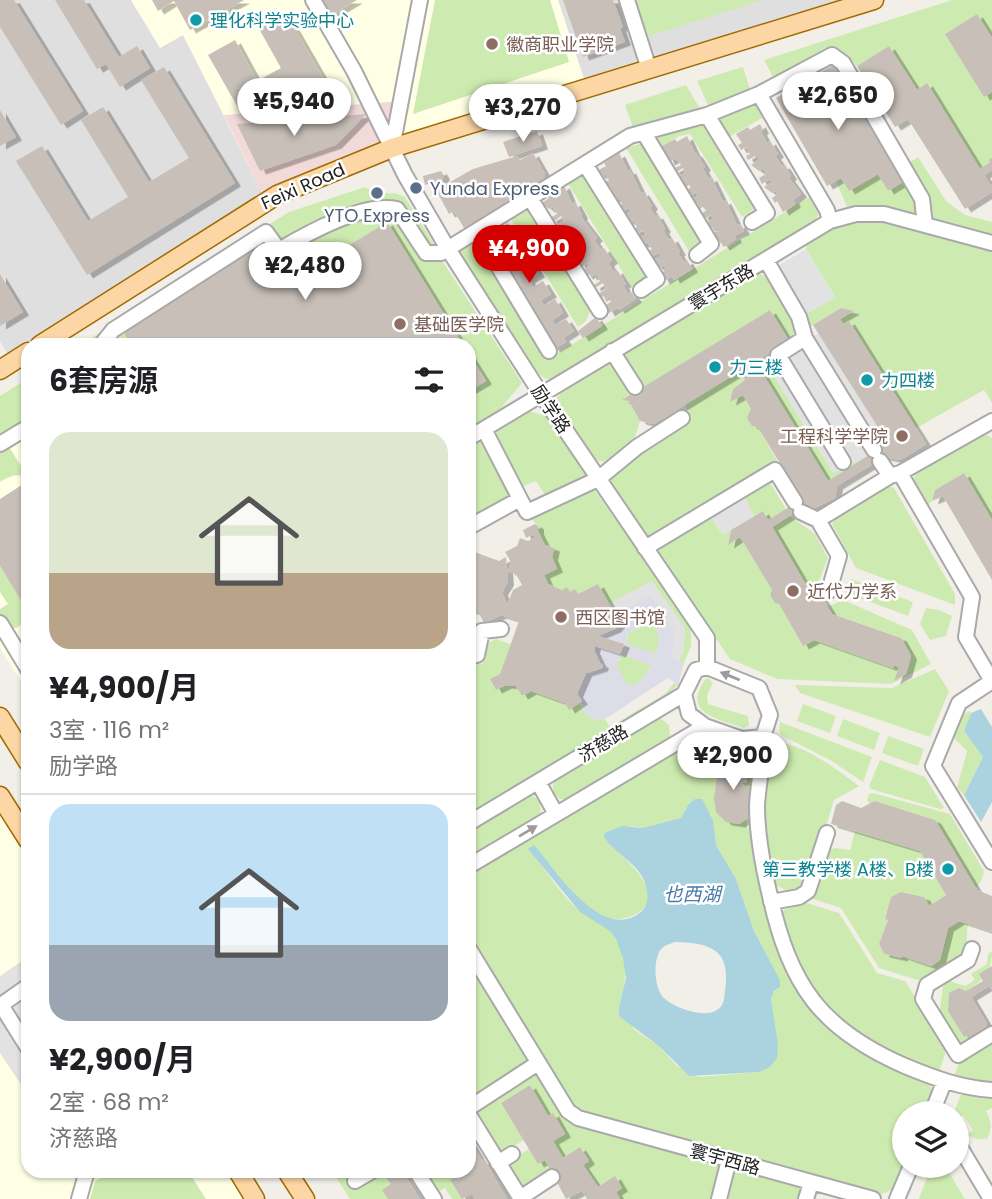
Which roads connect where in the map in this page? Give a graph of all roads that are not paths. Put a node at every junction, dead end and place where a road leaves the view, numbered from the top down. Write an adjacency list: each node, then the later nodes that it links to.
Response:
1 (313, 0): 9 (street, 励学路)
2 (420, 0): 9 (street)
3 (627, 0): 5 (street)
4 (874, 0): 5 (main road, Feixi Road)
5 (649, 69): 9 (main road, Feixi Road)
6 (759, 94): 7 (street); 12 (street); 14 (street)
7 (707, 116): 8 (street); 13 (street)
8 (644, 134): 10 (street); 18 (street)
9 (392, 148): 17 (street, 励学路); 22 (main road, Feixi Road)
10 (585, 164): 11 (street); 20 (street)
11 (530, 198): 15 (street); 21 (street)
12 (830, 221): 14 (street, 寰宇东路); 19 (street, 寰宇东路)
13 (752, 222)
14 (925, 225): 16 (street, 寰宇东路)
15 (477, 231): 17 (street); 25 (street)
16 (992, 243)
17 (448, 249): 23 (street); 30 (street, 励学路)
18 (696, 255)
19 (766, 260): 24 (street); 26 (street, 寰宇东路)
20 (640, 290)
21 (600, 311)
22 (51, 338)
23 (107, 338)
24 (805, 338): 37 (street); 38 (street)
25 (549, 351)
26 (612, 351): 29 (street); 30 (street, 寰宇东路)
27 (21, 356): 28 (main road)
28 (0, 370)
29 (635, 387)
30 (541, 394): 33 (street, 寰宇东路); 39 (street, 励学路)
31 (682, 418): 39 (street)
32 (991, 423): 38 (street)
33 (484, 429): 35 (street, 寰宇东路); 40 (street)
34 (21, 431): 36 (street)
35 (476, 434)
36 (0, 444)
37 (843, 462)
38 (895, 475): 41 (street); 52 (street)
39 (598, 479): 40 (street); 43 (street, 励学路)
40 (520, 499): 42 (street)
41 (818, 520): 43 (street); 44 (street)
42 (476, 523)
43 (645, 548): 51 (street, 励学路)
44 (829, 591)
45 (0, 623): 50 (street)
46 (476, 629): 47 (street)
47 (501, 629)
48 (476, 642): 49 (street)
49 (477, 655)
50 (21, 658)
51 (707, 667): 53 (street, 济慈路); 56 (street, one-way to 51)
52 (992, 681): 65 (street)
53 (684, 694): 55 (street); 58 (street, 济慈路)
54 (0, 717): 57 (main road)
55 (705, 726): 56 (street); 60 (street)
56 (763, 737): 66 (street)
57 (21, 751)
58 (538, 782): 60 (street); 61 (street, 济慈路)
59 (0, 796): 62 (main road)
60 (556, 814): 64 (street, one-way to 60)
61 (476, 819)
62 (21, 828)
63 (827, 833): 66 (street)
64 (476, 862)
65 (992, 862)
66 (771, 902): 73 (street)
67 (972, 949): 70 (street)
68 (476, 960): 72 (street)
69 (21, 991): 71 (street)
70 (992, 1034)
71 (21, 1037)
72 (538, 1063): 76 (street); 79 (street, 寰宇西路)
73 (944, 1082): 74 (street); 75 (street)
74 (992, 1090)
75 (937, 1101)
76 (476, 1103)
77 (476, 1127): 81 (street)
78 (512, 1154): 81 (street)
79 (729, 1160): 90 (street, 寰宇西路); 96 (street)
80 (969, 1162): 100 (street)
81 (498, 1163): 95 (street)
82 (552, 1177): 95 (street)
83 (85, 1178): 91 (street)
84 (242, 1178): 92 (main road)
85 (292, 1178): 93 (main road)
86 (360, 1178): 89 (street)
87 (420, 1178): 94 (street)
88 (906, 1178): 99 (street)
89 (355, 1181)
90 (811, 1183): 97 (street); 98 (street, 寰宇西路)
91 (79, 1199)
92 (255, 1199)
93 (305, 1199)
94 (434, 1199)
95 (520, 1199)
96 (719, 1199)
97 (806, 1199)
98 (873, 1199)
99 (897, 1199)
100 (991, 1199)

